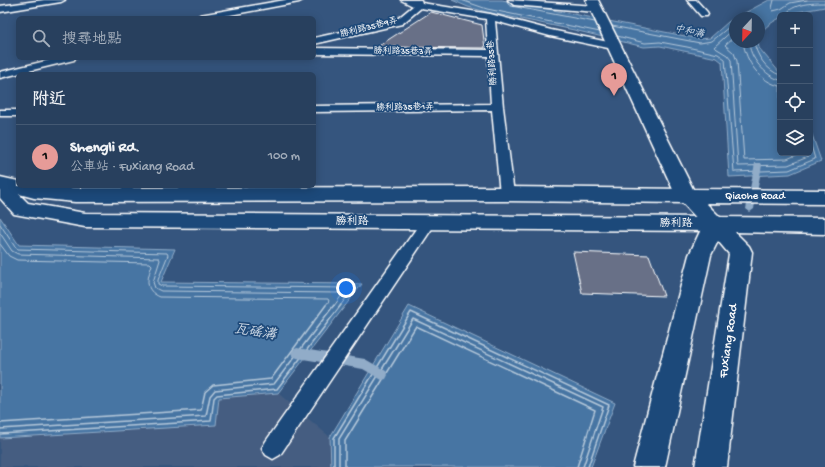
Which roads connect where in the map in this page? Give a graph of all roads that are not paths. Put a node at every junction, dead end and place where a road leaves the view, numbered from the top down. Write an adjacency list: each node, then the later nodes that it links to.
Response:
1 (61, 0): 8 (lane)
2 (299, 0): 10 (lane)
3 (405, 0): 6 (lane)
4 (512, 0): 7 (lane)
5 (691, 0): 9 (lane)
6 (418, 2): 11 (lane); 12 (lane, 勝利路35巷9弄)
7 (594, 4): 13 (street, Fuxiang Road)
8 (0, 9)
9 (704, 14)
10 (211, 16)
11 (490, 17): 13 (lane); 15 (lane, 勝利路35巷)
12 (316, 41)
13 (611, 41): 26 (street, Fuxiang Road)
14 (316, 51): 15 (lane, 勝利路35巷3弄)
15 (493, 53): 18 (lane, 勝利路35巷)
16 (62, 60): 17 (lane)
17 (0, 75)
18 (497, 107): 19 (lane, 勝利路35巷1弄); 25 (lane, 勝利路35巷)
19 (316, 109)
20 (0, 113): 21 (lane)
21 (16, 113)
22 (0, 184): 23 (street, 勝利路); 28 (street, 勝利路)
23 (16, 187)
24 (19, 188): 25 (street, 勝利路)
25 (507, 194): 26 (street, 勝利路)
26 (686, 196): 27 (street, Qiaohe Road); 29 (street, Fuxiang Road)
27 (825, 198)
28 (428, 223): 29 (street, 勝利路); 31 (lane)
29 (716, 224): 30 (street); 32 (street); 33 (street, Fuxiang Road)
30 (825, 226)
31 (273, 448)
32 (650, 461)
33 (711, 467)

